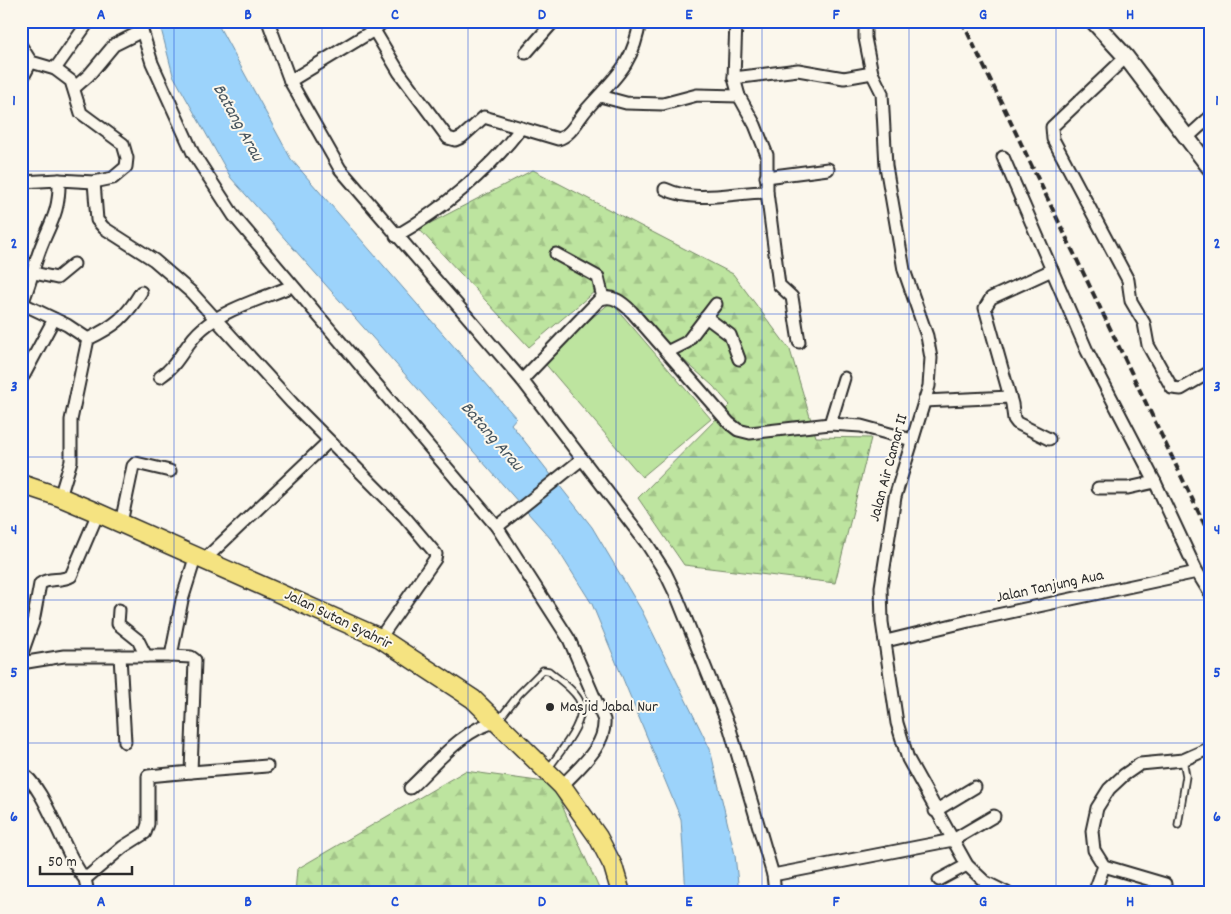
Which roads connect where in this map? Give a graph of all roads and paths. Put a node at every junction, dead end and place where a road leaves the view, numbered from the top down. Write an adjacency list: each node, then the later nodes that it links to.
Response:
1 (89, 21): 15 (street)
2 (268, 21): 19 (street)
3 (384, 21): 10 (street)
4 (554, 21): 12 (street)
5 (640, 21): 21 (street)
6 (736, 21): 17 (street)
7 (865, 21): 16 (street, Jalan Air Camar II)
8 (1092, 21): 13 (main road)
9 (141, 26): 20 (street); 40 (street)
10 (374, 30): 19 (street); 24 (street)
11 (21, 46): 14 (street)
12 (526, 53)
13 (1126, 57): 25 (main road); 52 (street)
14 (31, 62): 15 (street); 18 (street)
15 (55, 69): 20 (street)
16 (872, 74): 17 (street); 58 (street, Jalan Air Camar II)
17 (734, 78): 22 (street)
18 (21, 81)
19 (290, 81): 35 (street)
20 (74, 88): 32 (street)
21 (600, 96): 22 (street); 24 (street)
22 (739, 96): 29 (street)
23 (1210, 117): 25 (street)
24 (521, 128): 35 (street)
25 (1188, 137): 27 (main road)
26 (1003, 157): 38 (street)
27 (1210, 168)
28 (828, 169): 29 (street)
29 (766, 177): 34 (street)
30 (59, 180): 31 (street); 32 (street); 39 (street)
31 (21, 182)
32 (94, 182): 47 (street)
33 (664, 188): 34 (street)
34 (768, 192): 49 (street)
35 (396, 236): 56 (street)
36 (556, 254): 42 (street)
37 (74, 264): 39 (street)
38 (1052, 270): 57 (street); 65 (street)
39 (34, 273): 43 (street)
40 (292, 286): 47 (street); 71 (street)
41 (141, 292): 48 (street)
42 (603, 298): 50 (street); 56 (street)
43 (22, 303): 46 (street)
44 (716, 304): 45 (street)
45 (706, 318): 50 (street); 51 (street)
46 (54, 319): 48 (street); 53 (street)
47 (215, 319): 54 (street); 62 (street)
48 (88, 339): 68 (street)
49 (799, 342)
50 (667, 352): 59 (street)
51 (739, 358)
52 (1210, 372)
53 (24, 375)
54 (160, 377)
55 (844, 378): 59 (street)
56 (522, 380): 63 (street)
57 (1010, 397): 58 (street); 60 (street)
58 (924, 401): 61 (street, Jalan Air Camar II)
59 (830, 424): 61 (street)
60 (1049, 439)
61 (912, 440): 77 (street, Jalan Air Camar II)
62 (329, 441): 72 (street); 76 (street)
63 (582, 459): 71 (street); 100 (street)
64 (170, 470): 70 (street)
65 (1155, 482): 67 (street); 73 (street)
66 (21, 484): 68 (main road, Jalan Sutan Syahrir)
67 (1098, 488)
68 (60, 497): 69 (main road, Jalan Sutan Syahrir)
69 (98, 513): 70 (main road, Jalan Sutan Syahrir); 78 (street)
70 (121, 523): 72 (main road, Jalan Sutan Syahrir)
71 (497, 527): 91 (street)
72 (200, 557): 76 (main road, Jalan Sutan Syahrir); 81 (street)
73 (1197, 572): 74 (street); 77 (street, Jalan Tanjung Aua)
74 (1210, 592)
75 (119, 610): 80 (street)
76 (380, 638): 83 (main road, Jalan Sutan Syahrir)
77 (886, 641): 94 (street, Jalan Air Camar II)
78 (21, 656)
79 (120, 656): 80 (street); 82 (street); 84 (street)
80 (146, 656): 81 (street)
81 (171, 656): 89 (street)
82 (21, 663)
83 (497, 722): 88 (main road, Jalan Sutan Syahrir); 88 (lane); 93 (street)
84 (125, 742)
85 (1210, 748): 86 (street)
86 (1183, 760): 96 (lane); 99 (street)
87 (267, 766): 89 (street)
88 (547, 771): 91 (main road, Jalan Sutan Syahrir)
89 (191, 772): 101 (street)
90 (21, 773): 101 (street)
91 (562, 786): 105 (main road, Jalan Sutan Syahrir)
92 (975, 787): 94 (street)
93 (410, 788)
94 (936, 811): 97 (street, Jalan Air Camar II)
95 (994, 816): 97 (street)
96 (1178, 825)
97 (953, 840): 98 (street, Jalan Air Camar II); 100 (street)
98 (967, 865): 102 (street); 103 (street, Jalan Air Camar II)
99 (1104, 866): 108 (street); 109 (street)
100 (773, 875): 106 (street)
101 (85, 879): 104 (street)
102 (939, 880)
103 (991, 890): 107 (street, Jalan Air Camar II)
104 (88, 893)
105 (621, 893)
106 (775, 893)
107 (1007, 893)
108 (1094, 893)
109 (1164, 893)

